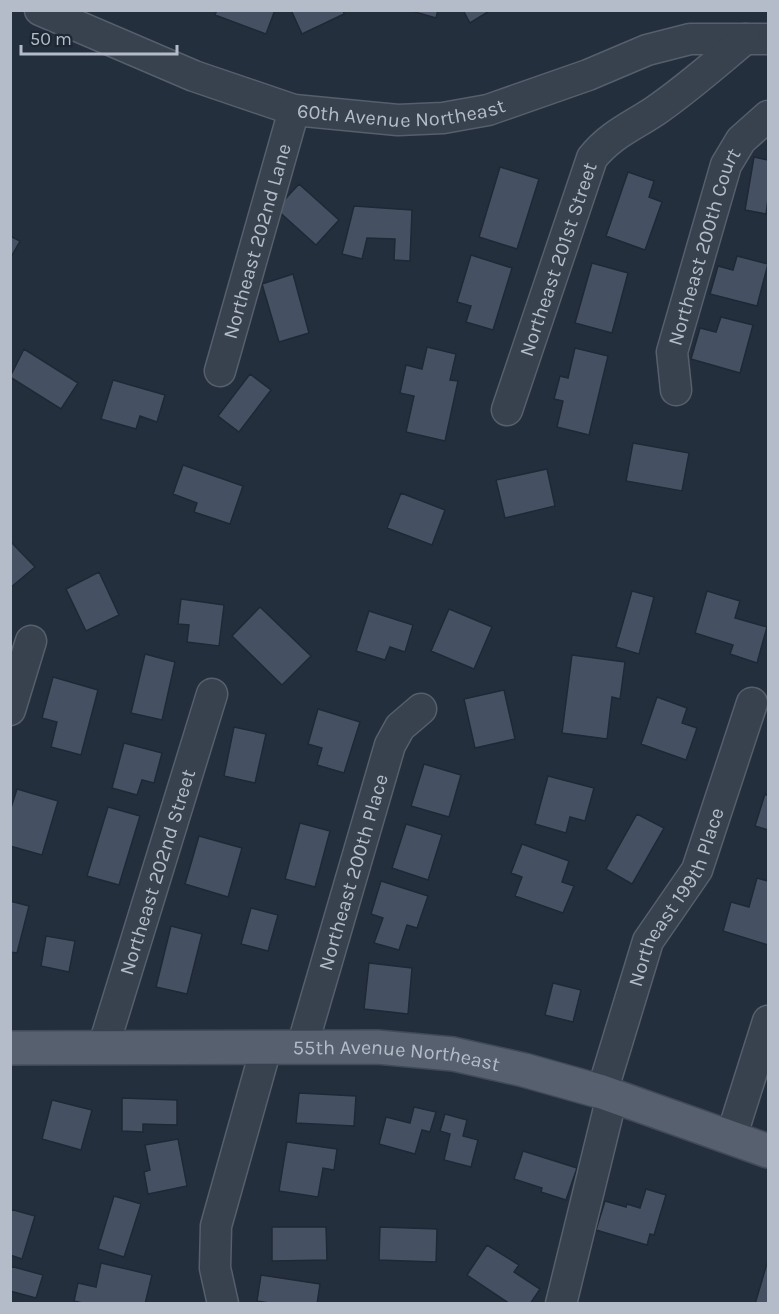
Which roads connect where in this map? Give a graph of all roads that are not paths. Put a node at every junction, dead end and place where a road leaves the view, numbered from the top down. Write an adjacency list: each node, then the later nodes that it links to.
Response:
1 (40, 10): 3 (street, 60th Avenue Northeast)
2 (757, 39): 3 (street, 60th Avenue Northeast); 7 (street, Northeast 201st Street)
3 (294, 110): 5 (street, Northeast 202nd Lane)
4 (768, 116): 6 (street, Northeast 200th Court)
5 (220, 371)
6 (676, 390)
7 (507, 410)
8 (31, 641): 12 (street)
9 (212, 694): 16 (street, Northeast 202nd Street)
10 (752, 703): 19 (street, Northeast 199th Place)
11 (421, 709): 14 (street, Northeast 200th Place)
12 (10, 710)
13 (768, 1021): 18 (street)
14 (302, 1047): 17 (main road, 55th Avenue Northeast); 19 (main road, 55th Avenue Northeast)
15 (10, 1048): 16 (main road, 55th Avenue Northeast)
16 (104, 1048): 17 (main road, 55th Avenue Northeast)
17 (266, 1048): 22 (street)
18 (760, 1076): 20 (street)
19 (607, 1094): 20 (main road, 55th Avenue Northeast); 23 (street, Northeast 199th Place)
20 (731, 1137): 21 (main road, 55th Avenue Northeast)
21 (768, 1151)
22 (223, 1304)
23 (561, 1304)

